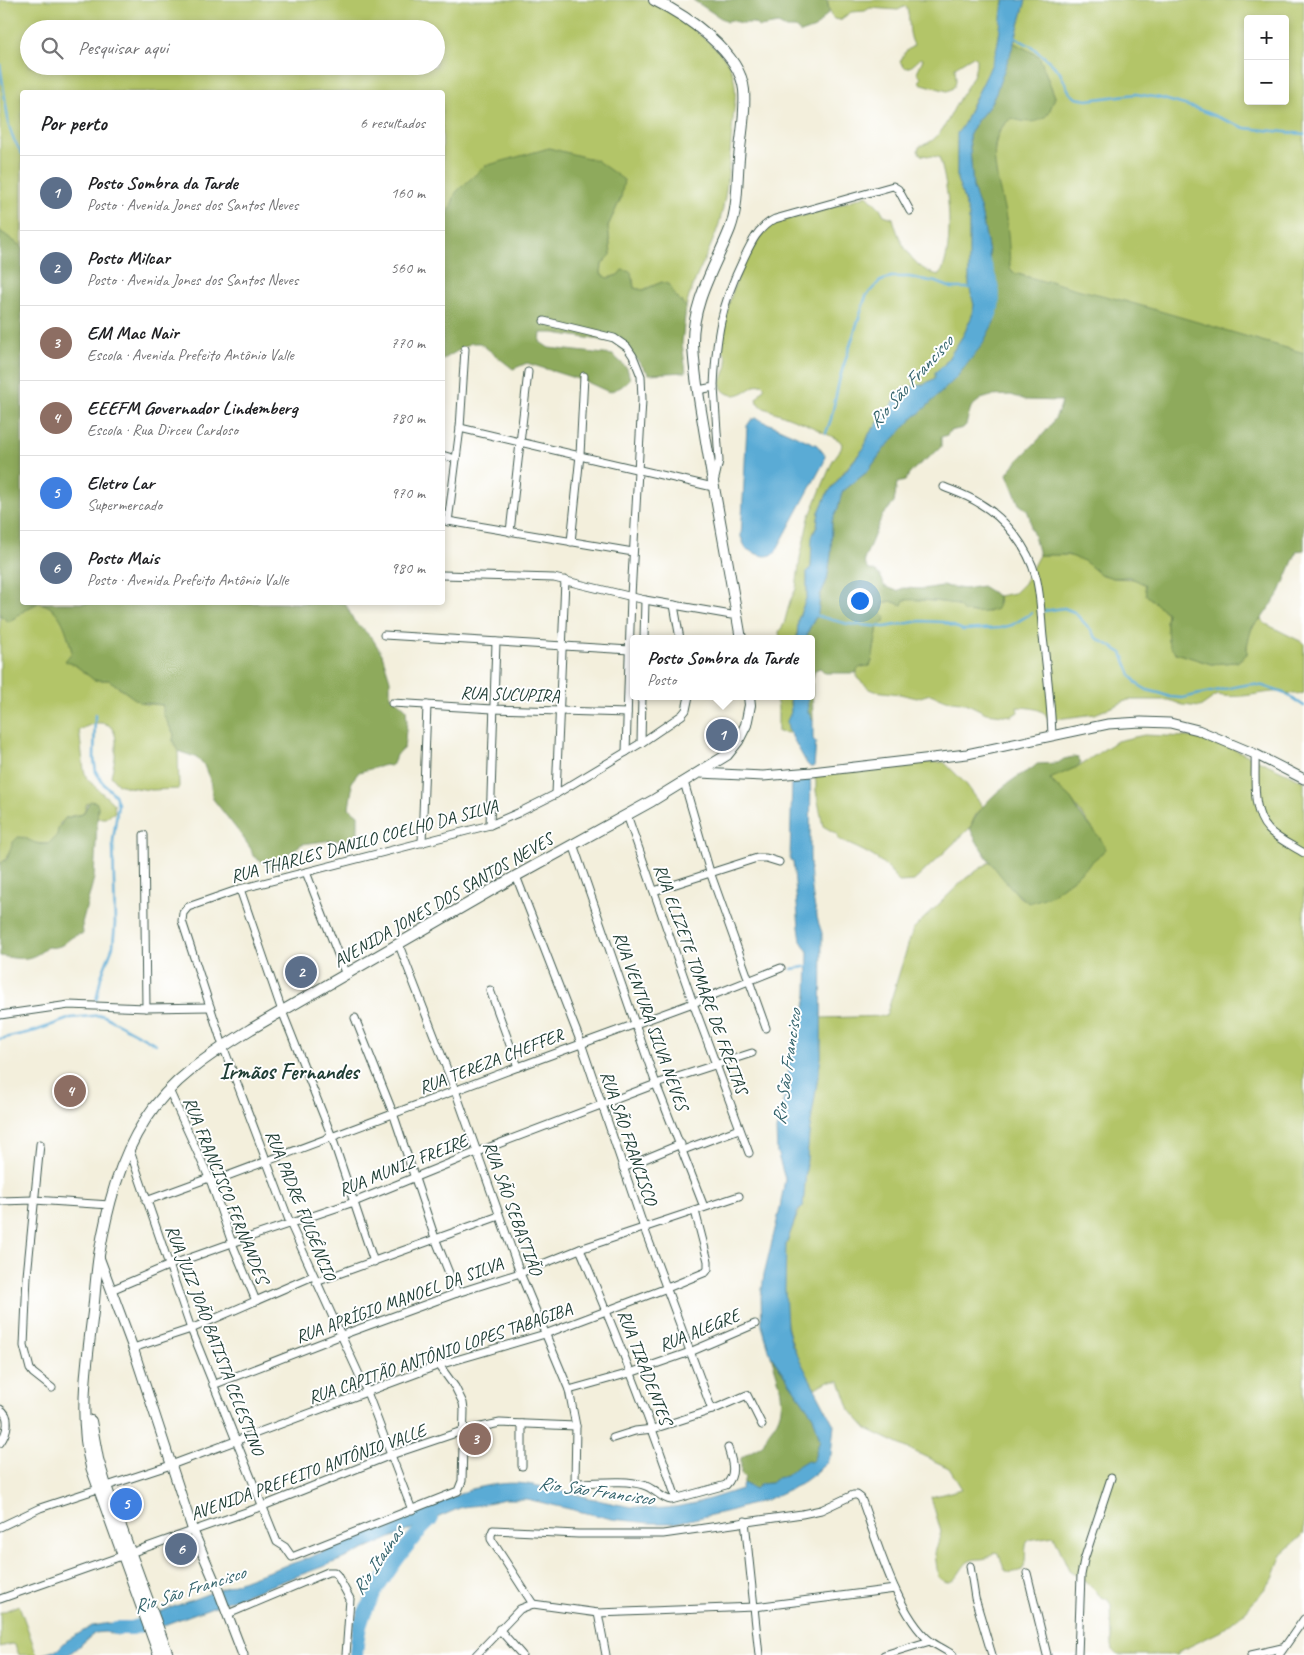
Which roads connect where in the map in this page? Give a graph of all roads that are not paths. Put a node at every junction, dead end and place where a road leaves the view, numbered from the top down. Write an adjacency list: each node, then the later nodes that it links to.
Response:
1 (654, 0): 8 (main road)
2 (910, 211): 7 (street)
3 (544, 320): 14 (street)
4 (465, 349): 9 (street)
5 (528, 372): 10 (street)
6 (584, 376): 11 (street)
7 (714, 387): 8 (street); 15 (street)
8 (698, 390): 15 (main road)
9 (460, 428): 10 (street); 13 (street)
10 (520, 442): 11 (street); 18 (street)
11 (580, 455): 14 (street); 19 (street)
12 (445, 456): 13 (street)
13 (456, 459): 17 (street)
14 (638, 470): 15 (street); 20 (street)
15 (713, 487): 26 (main road)
16 (944, 487): 43 (street)
17 (445, 521): 18 (street)
18 (510, 532): 19 (street)
19 (571, 542): 20 (street)
20 (633, 552): 23 (street)
21 (445, 575): 22 (street)
22 (565, 580): 23 (street); 33 (street)
23 (631, 596): 24 (street); 28 (street)
24 (645, 600): 25 (street); 29 (street)
25 (674, 605): 26 (street); 30 (street)
26 (737, 616): 31 (main road)
27 (384, 635): 32 (street)
28 (630, 635)
29 (644, 635)
30 (679, 635)
31 (740, 635)
32 (496, 642): 33 (street); 40 (street)
33 (562, 646): 34 (street); 41 (street)
34 (630, 650): 42 (street)
35 (642, 700): 44 (street)
36 (688, 700): 44 (street, RUA THARLES DANILO COELHO DA SILVA)
37 (749, 700): 47 (main road, AVENIDA JONES DOS SANTOS NEVES)
38 (392, 703): 39 (street, RUA SUCUPIRA)
39 (427, 705): 40 (street, RUA SUCUPIRA); 54 (street)
40 (493, 709): 41 (street, RUA SUCUPIRA); 52 (street)
41 (560, 711): 42 (street, RUA SUCUPIRA); 50 (street)
42 (627, 713): 45 (street)
43 (1052, 736): 46 (street); 47 (street)
44 (641, 743): 45 (street, RUA THARLES DANILO COELHO DA SILVA)
45 (626, 752): 50 (street, RUA THARLES DANILO COELHO DA SILVA)
46 (1255, 754): 48 (street); 56 (street)
47 (700, 773): 49 (main road, AVENIDA JONES DOS SANTOS NEVES)
48 (1304, 779)
49 (684, 782): 51 (main road, AVENIDA JONES DOS SANTOS NEVES); 59 (street)
50 (556, 794): 52 (street, RUA THARLES DANILO COELHO DA SILVA)
51 (627, 815): 55 (main road, AVENIDA JONES DOS SANTOS NEVES); 62 (street, RUA ELIZETE TOMARE DE FREITAS)
52 (490, 825): 54 (street, RUA THARLES DANILO COELHO DA SILVA)
53 (144, 835): 71 (street)
54 (422, 843): 58 (street, RUA THARLES DANILO COELHO DA SILVA)
55 (573, 844): 60 (main road, AVENIDA JONES DOS SANTOS NEVES); 75 (street, RUA VENTURA SILVA NEVES)
56 (1304, 853)
57 (779, 862): 59 (street)
58 (306, 872): 61 (street, RUA THARLES DANILO COELHO DA SILVA); 66 (street)
59 (710, 872): 62 (street); 67 (street)
60 (516, 876): 64 (main road, AVENIDA JONES DOS SANTOS NEVES); 77 (street, RUA SÃO FRANCISCO)
61 (240, 888): 63 (street, RUA THARLES DANILO COELHO DA SILVA); 72 (street)
62 (654, 890): 69 (street, RUA ELIZETE TOMARE DE FREITAS)
63 (188, 907): 70 (street, RUA PADRE FULGÊNCIO)
64 (399, 945): 66 (main road, AVENIDA JONES DOS SANTOS NEVES); 84 (street, RUA SÃO SEBASTIÃO)
65 (781, 968): 67 (street, RUA TEREZA CHEFFER)
66 (346, 975): 72 (main road, AVENIDA JONES DOS SANTOS NEVES)
67 (748, 981): 69 (street, RUA TEREZA CHEFFER); 76 (street)
68 (490, 990): 81 (street)
69 (693, 1004): 75 (street, RUA TEREZA CHEFFER); 80 (street, RUA ELIZETE TOMARE DE FREITAS)
70 (210, 1007): 71 (street); 78 (street, RUA PADRE FULGÊNCIO)
71 (146, 1008): 73 (street)
72 (282, 1011): 78 (main road, AVENIDA JONES DOS SANTOS NEVES); 88 (street)
73 (0, 1015)
74 (355, 1018): 86 (street)
75 (636, 1024): 77 (street, RUA TEREZA CHEFFER); 82 (street, RUA VENTURA SILVA NEVES)
76 (766, 1028)
77 (580, 1043): 81 (street, RUA TEREZA CHEFFER); 85 (street, RUA SÃO FRANCISCO)
78 (223, 1046): 83 (main road, AVENIDA JONES DOS SANTOS NEVES); 94 (street, RUA PADRE FULGÊNCIO)
79 (752, 1052): 80 (street, RUA MUNIZ FREIRE)
80 (716, 1063): 82 (street, RUA MUNIZ FREIRE); 87 (street, RUA ELIZETE TOMARE DE FREITAS)
81 (518, 1066): 84 (street, RUA TEREZA CHEFFER)
82 (656, 1084): 85 (street, RUA MUNIZ FREIRE); 91 (street, RUA VENTURA SILVA NEVES)
83 (169, 1090): 90 (main road, AVENIDA JONES DOS SANTOS NEVES); 97 (street, RUA FRANCISCO FERNANDES)
84 (455, 1090): 86 (street, RUA TEREZA CHEFFER); 92 (street, RUA SÃO SEBASTIÃO)
85 (600, 1104): 92 (street, RUA MUNIZ FREIRE); 95 (street, RUA SÃO FRANCISCO)
86 (393, 1114): 88 (street, RUA TEREZA CHEFFER); 96 (street)
87 (739, 1129): 91 (street); 93 (street, RUA ELIZETE TOMARE DE FREITAS)
88 (332, 1137): 94 (street, RUA TEREZA CHEFFER); 102 (street)
89 (40, 1144): 99 (street)
90 (129, 1147): 101 (street, RUA JUIZ JOÃO BATISTA CELESTINO); 103 (main road, AVENIDA JONES DOS SANTOS NEVES)
91 (682, 1147): 95 (street); 104 (street, RUA VENTURA SILVA NEVES)
92 (477, 1152): 96 (street, RUA MUNIZ FREIRE); 106 (street, RUA SÃO SEBASTIÃO)
93 (749, 1153)
94 (266, 1163): 97 (street, RUA TEREZA CHEFFER); 107 (street, RUA PADRE FULGÊNCIO)
95 (623, 1168): 108 (street, RUA SÃO FRANCISCO)
96 (415, 1177): 102 (street, RUA MUNIZ FREIRE); 109 (street)
97 (210, 1180): 101 (street, RUA TEREZA CHEFFER); 110 (street, RUA FRANCISCO FERNANDES)
98 (739, 1196): 104 (street, RUA APRÍGIO MANOEL DA SILVA)
99 (34, 1200): 100 (street); 103 (street); 131 (street)
100 (0, 1201)
101 (146, 1201): 114 (street, RUA JUIZ JOÃO BATISTA CELESTINO)
102 (354, 1202): 107 (street, RUA MUNIZ FREIRE); 113 (street)
103 (110, 1205): 112 (main road, AVENIDA JONES DOS SANTOS NEVES)
104 (704, 1207): 105 (street, RUA APRÍGIO MANOEL DA SILVA)
105 (694, 1211): 108 (street, RUA APRÍGIO MANOEL DA SILVA); 117 (street, RUA CAPITÃO ANTÔNIO LOPES TABAGIBA)
106 (499, 1216): 109 (street); 115 (street, RUA SÃO SEBASTIÃO)
107 (290, 1223): 110 (street, RUA MUNIZ FREIRE); 116 (street, RUA PADRE FULGÊNCIO)
108 (644, 1228): 111 (street, RUA APRÍGIO MANOEL DA SILVA); 117 (street, RUA SÃO FRANCISCO)
109 (435, 1238): 113 (street); 119 (street)
110 (232, 1243): 114 (street, RUA MUNIZ FREIRE); 120 (street, RUA FRANCISCO FERNANDES)
111 (580, 1249): 115 (street, RUA APRÍGIO MANOEL DA SILVA); 121 (street, RUA TIRADENTES)
112 (99, 1257): 118 (street); 149 (main road, AVENIDA JONES DOS SANTOS NEVES)
113 (374, 1262): 116 (street)
114 (170, 1265): 118 (street, RUA MUNIZ FREIRE); 123 (street, RUA JUIZ JOÃO BATISTA CELESTINO)
115 (520, 1273): 119 (street, RUA APRÍGIO MANOEL DA SILVA); 124 (street, RUA SÃO SEBASTIÃO)
116 (314, 1279): 120 (street); 125 (street, RUA PADRE FULGÊNCIO)
117 (667, 1288): 121 (street, RUA CAPITÃO ANTÔNIO LOPES TABAGIBA); 127 (street, RUA SÃO FRANCISCO)
118 (111, 1290): 126 (street)
119 (457, 1293): 125 (street, RUA APRÍGIO MANOEL DA SILVA)
120 (256, 1301): 123 (street)
121 (606, 1310): 124 (street, RUA CAPITÃO ANTÔNIO LOPES TABAGIBA); 129 (street, RUA TIRADENTES)
122 (755, 1324): 127 (street, RUA ALEGRE)
123 (191, 1328): 126 (street); 130 (street, RUA JUIZ JOÃO BATISTA CELESTINO)
124 (545, 1334): 128 (street, RUA CAPITÃO ANTÔNIO LOPES TABAGIBA); 132 (street, RUA SÃO SEBASTIÃO)
125 (342, 1335): 130 (street, RUA APRÍGIO MANOEL DA SILVA); 133 (street, RUA PADRE FULGÊNCIO)
126 (133, 1348): 146 (street)
127 (690, 1352): 129 (street, RUA ALEGRE); 135 (street, RUA SÃO FRANCISCO)
128 (439, 1365): 133 (street, RUA CAPITÃO ANTÔNIO LOPES TABAGIBA); 140 (street)
129 (630, 1372): 132 (street, RUA ALEGRE); 139 (street, RUA TIRADENTES)
130 (212, 1385): 142 (street, RUA JUIZ JOÃO BATISTA CELESTINO)
131 (52, 1388)
132 (569, 1390): 137 (street, RUA SÃO SEBASTIÃO)
133 (367, 1392): 142 (street, RUA CAPITÃO ANTÔNIO LOPES TABAGIBA); 145 (street, RUA PADRE FULGÊNCIO)
134 (0, 1409): 143 (street)
135 (712, 1410): 138 (street); 139 (street)
136 (522, 1424): 137 (street, AVENIDA PREFEITO ANTÔNIO VALLE); 140 (street, AVENIDA PREFEITO ANTÔNIO VALLE); 147 (street)
137 (576, 1426): 150 (street, RUA SÃO SEBASTIÃO)
138 (762, 1426)
139 (653, 1429): 141 (street); 150 (street, RUA TIRADENTES)
140 (462, 1431): 145 (street, AVENIDA PREFEITO ANTÔNIO VALLE); 152 (street)
141 (613, 1438)
142 (236, 1442): 146 (street, RUA CAPITÃO ANTÔNIO LOPES TABAGIBA); 151 (street, RUA JUIZ JOÃO BATISTA CELESTINO)
143 (0, 1444)
144 (728, 1448): 150 (street)
145 (391, 1455): 151 (street, AVENIDA PREFEITO ANTÔNIO VALLE); 152 (street, RUA PADRE FULGÊNCIO)
146 (171, 1465): 149 (street, RUA CAPITÃO ANTÔNIO LOPES TABAGIBA); 155 (street)
147 (522, 1466)
148 (1111, 1478): 182 (street)
149 (102, 1488): 154 (street, RUA CAPITÃO ANTÔNIO LOPES TABAGIBA); 156 (main road, AVENIDA JONES DOS SANTOS NEVES)
150 (676, 1498)
151 (263, 1506): 152 (street, RUA JUIZ JOÃO BATISTA CELESTINO); 155 (street, AVENIDA PREFEITO ANTÔNIO VALLE)
152 (412, 1510)
153 (745, 1522): 159 (street); 161 (street); 162 (street)
154 (0, 1527)
155 (193, 1531): 156 (street, AVENIDA PREFEITO ANTÔNIO VALLE); 163 (street)
156 (127, 1554): 160 (street, AVENIDA PREFEITO ANTÔNIO VALLE); 167 (main road, AVENIDA JONES DOS SANTOS NEVES)
157 (970, 1566): 180 (street)
158 (1027, 1572): 181 (street)
159 (895, 1589): 162 (street); 168 (street)
160 (0, 1599)
161 (533, 1604): 164 (street); 166 (street)
162 (754, 1607): 164 (street); 177 (street)
163 (227, 1610): 172 (street); 173 (street)
164 (598, 1613): 176 (street)
165 (1304, 1619): 169 (street)
166 (499, 1629): 174 (street); 175 (street)
167 (155, 1633): 170 (main road, AVENIDA JONES DOS SANTOS NEVES); 171 (main road, AVENIDA JONES DOS SANTOS NEVES)
168 (930, 1641): 178 (street); 179 (street)
169 (1281, 1651): 183 (street)
170 (159, 1655)
171 (168, 1655)
172 (243, 1655)
173 (346, 1655)
174 (476, 1655)
175 (522, 1655)
176 (606, 1655)
177 (760, 1655)
178 (884, 1655)
179 (953, 1655)
180 (992, 1655)
181 (1048, 1655)
182 (1078, 1655)
183 (1251, 1655)

